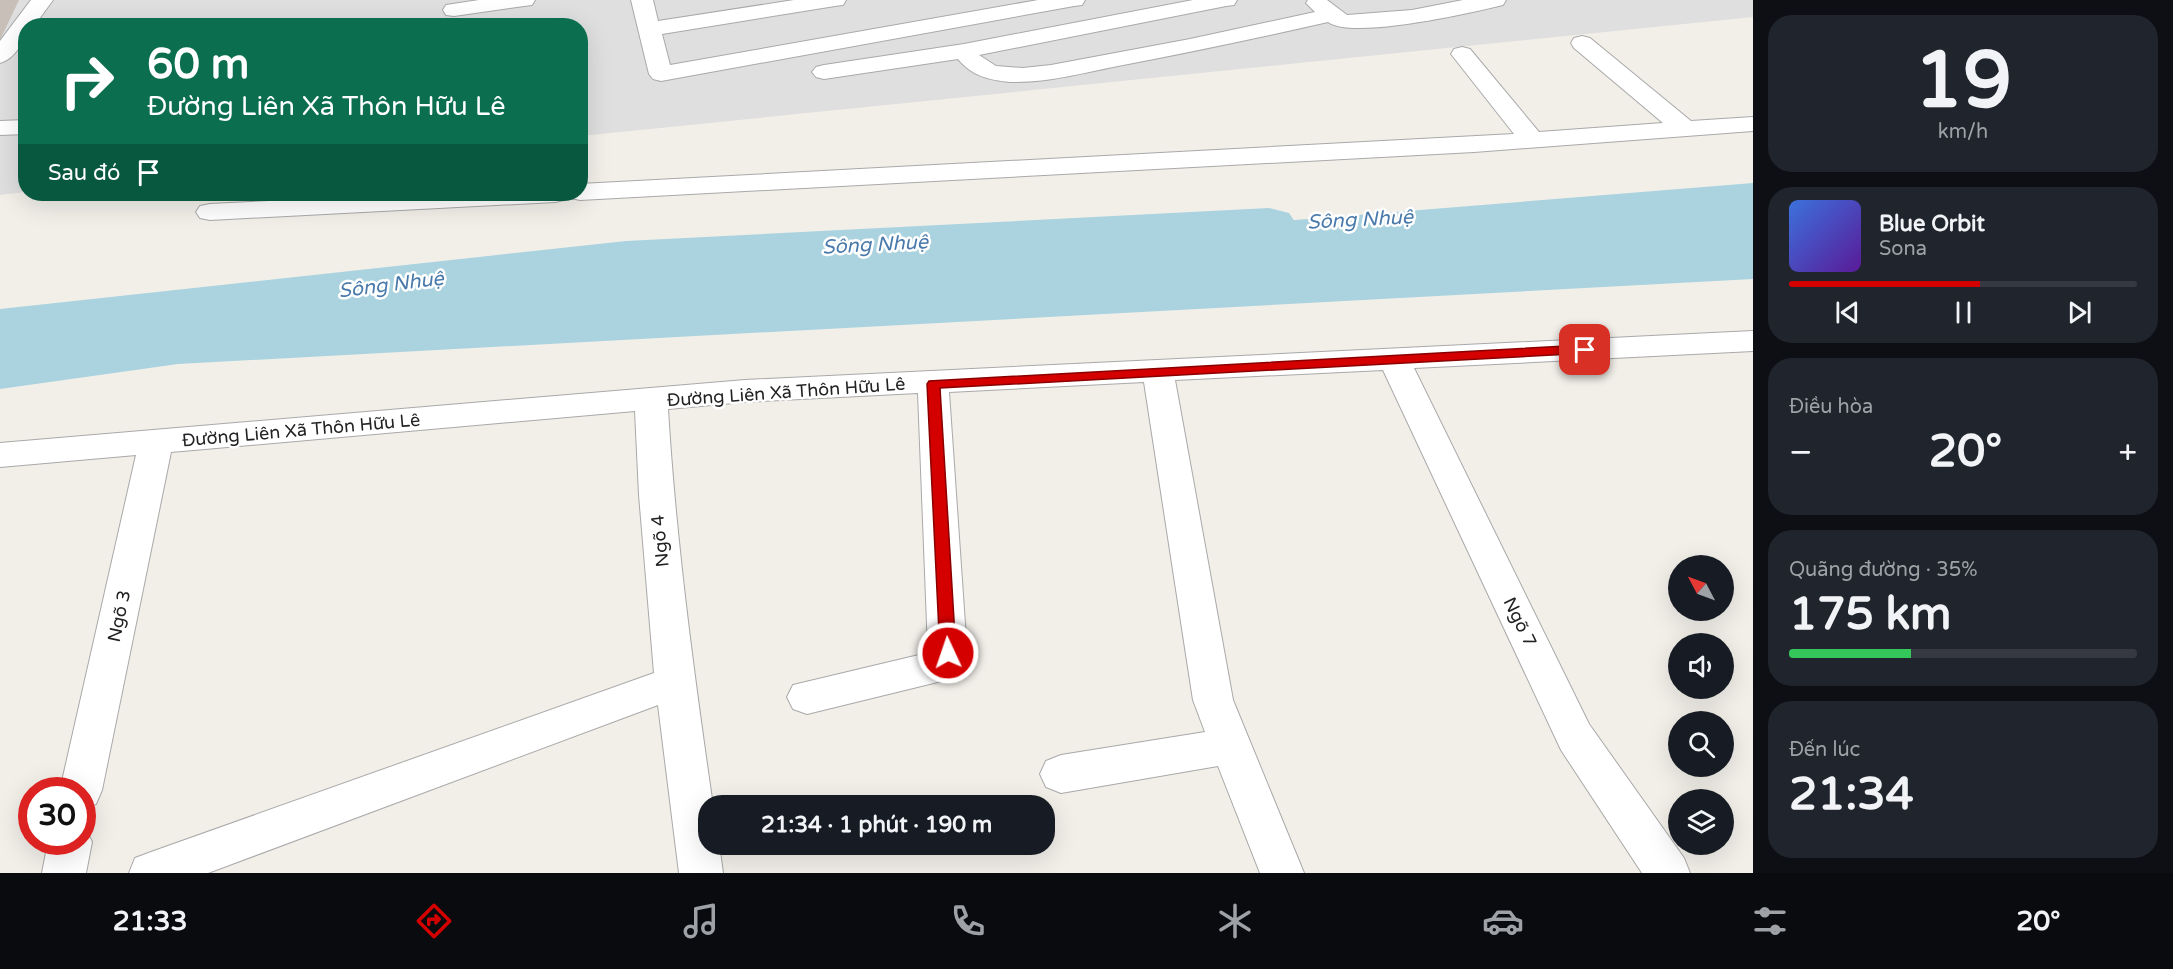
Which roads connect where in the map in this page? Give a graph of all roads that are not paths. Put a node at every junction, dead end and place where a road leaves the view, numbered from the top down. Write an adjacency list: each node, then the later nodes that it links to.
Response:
1 (42, 0): 12 (street)
2 (524, 0): 10 (street)
3 (642, 0): 14 (street)
4 (835, 0): 14 (street)
5 (1074, 0): 14 (street)
6 (1226, 0): 17 (street)
7 (1313, 0): 11 (street)
8 (1358, 0): 13 (street)
9 (1495, 0): 13 (street)
10 (454, 10)
11 (1332, 14): 13 (street); 17 (street)
12 (28, 18)
13 (1384, 18)
14 (651, 29)
15 (18, 32): 19 (street)
16 (1582, 43): 24 (street)
17 (964, 51): 20 (street)
18 (1462, 54): 25 (street)
19 (0, 56)
20 (824, 72)
21 (1753, 124): 24 (street)
22 (18, 127): 23 (street)
23 (0, 128)
24 (1685, 129): 25 (street)
25 (1532, 140): 26 (street)
26 (588, 192)
27 (291, 201): 28 (street)
28 (215, 203)
29 (1753, 342): 30 (street, Đường Liên Xã Thôn Hữu Lê)
30 (1394, 359): 31 (street, Đường Liên Xã Thôn Hữu Lê); 46 (street, Ngõ 7)
31 (1158, 371): 32 (street, Đường Liên Xã Thôn Hữu Lê); 38 (street)
32 (933, 384): 33 (street, Đường Liên Xã Thôn Hữu Lê); 37 (street)
33 (651, 401): 34 (street, Đường Liên Xã Thôn Hữu Lê); 36 (street, Ngõ 4)
34 (156, 442): 35 (street, Đường Liên Xã Thôn Hữu Lê); 40 (street, Ngõ 3)
35 (0, 455)
36 (675, 682): 43 (street); 44 (street, Ngõ 4)
37 (807, 697)
38 (1229, 746): 39 (street); 45 (street)
39 (1061, 774)
40 (84, 777)
41 (67, 855): 42 (street)
42 (64, 873)
43 (151, 873)
44 (701, 873)
45 (1282, 873)
46 (1668, 873)

